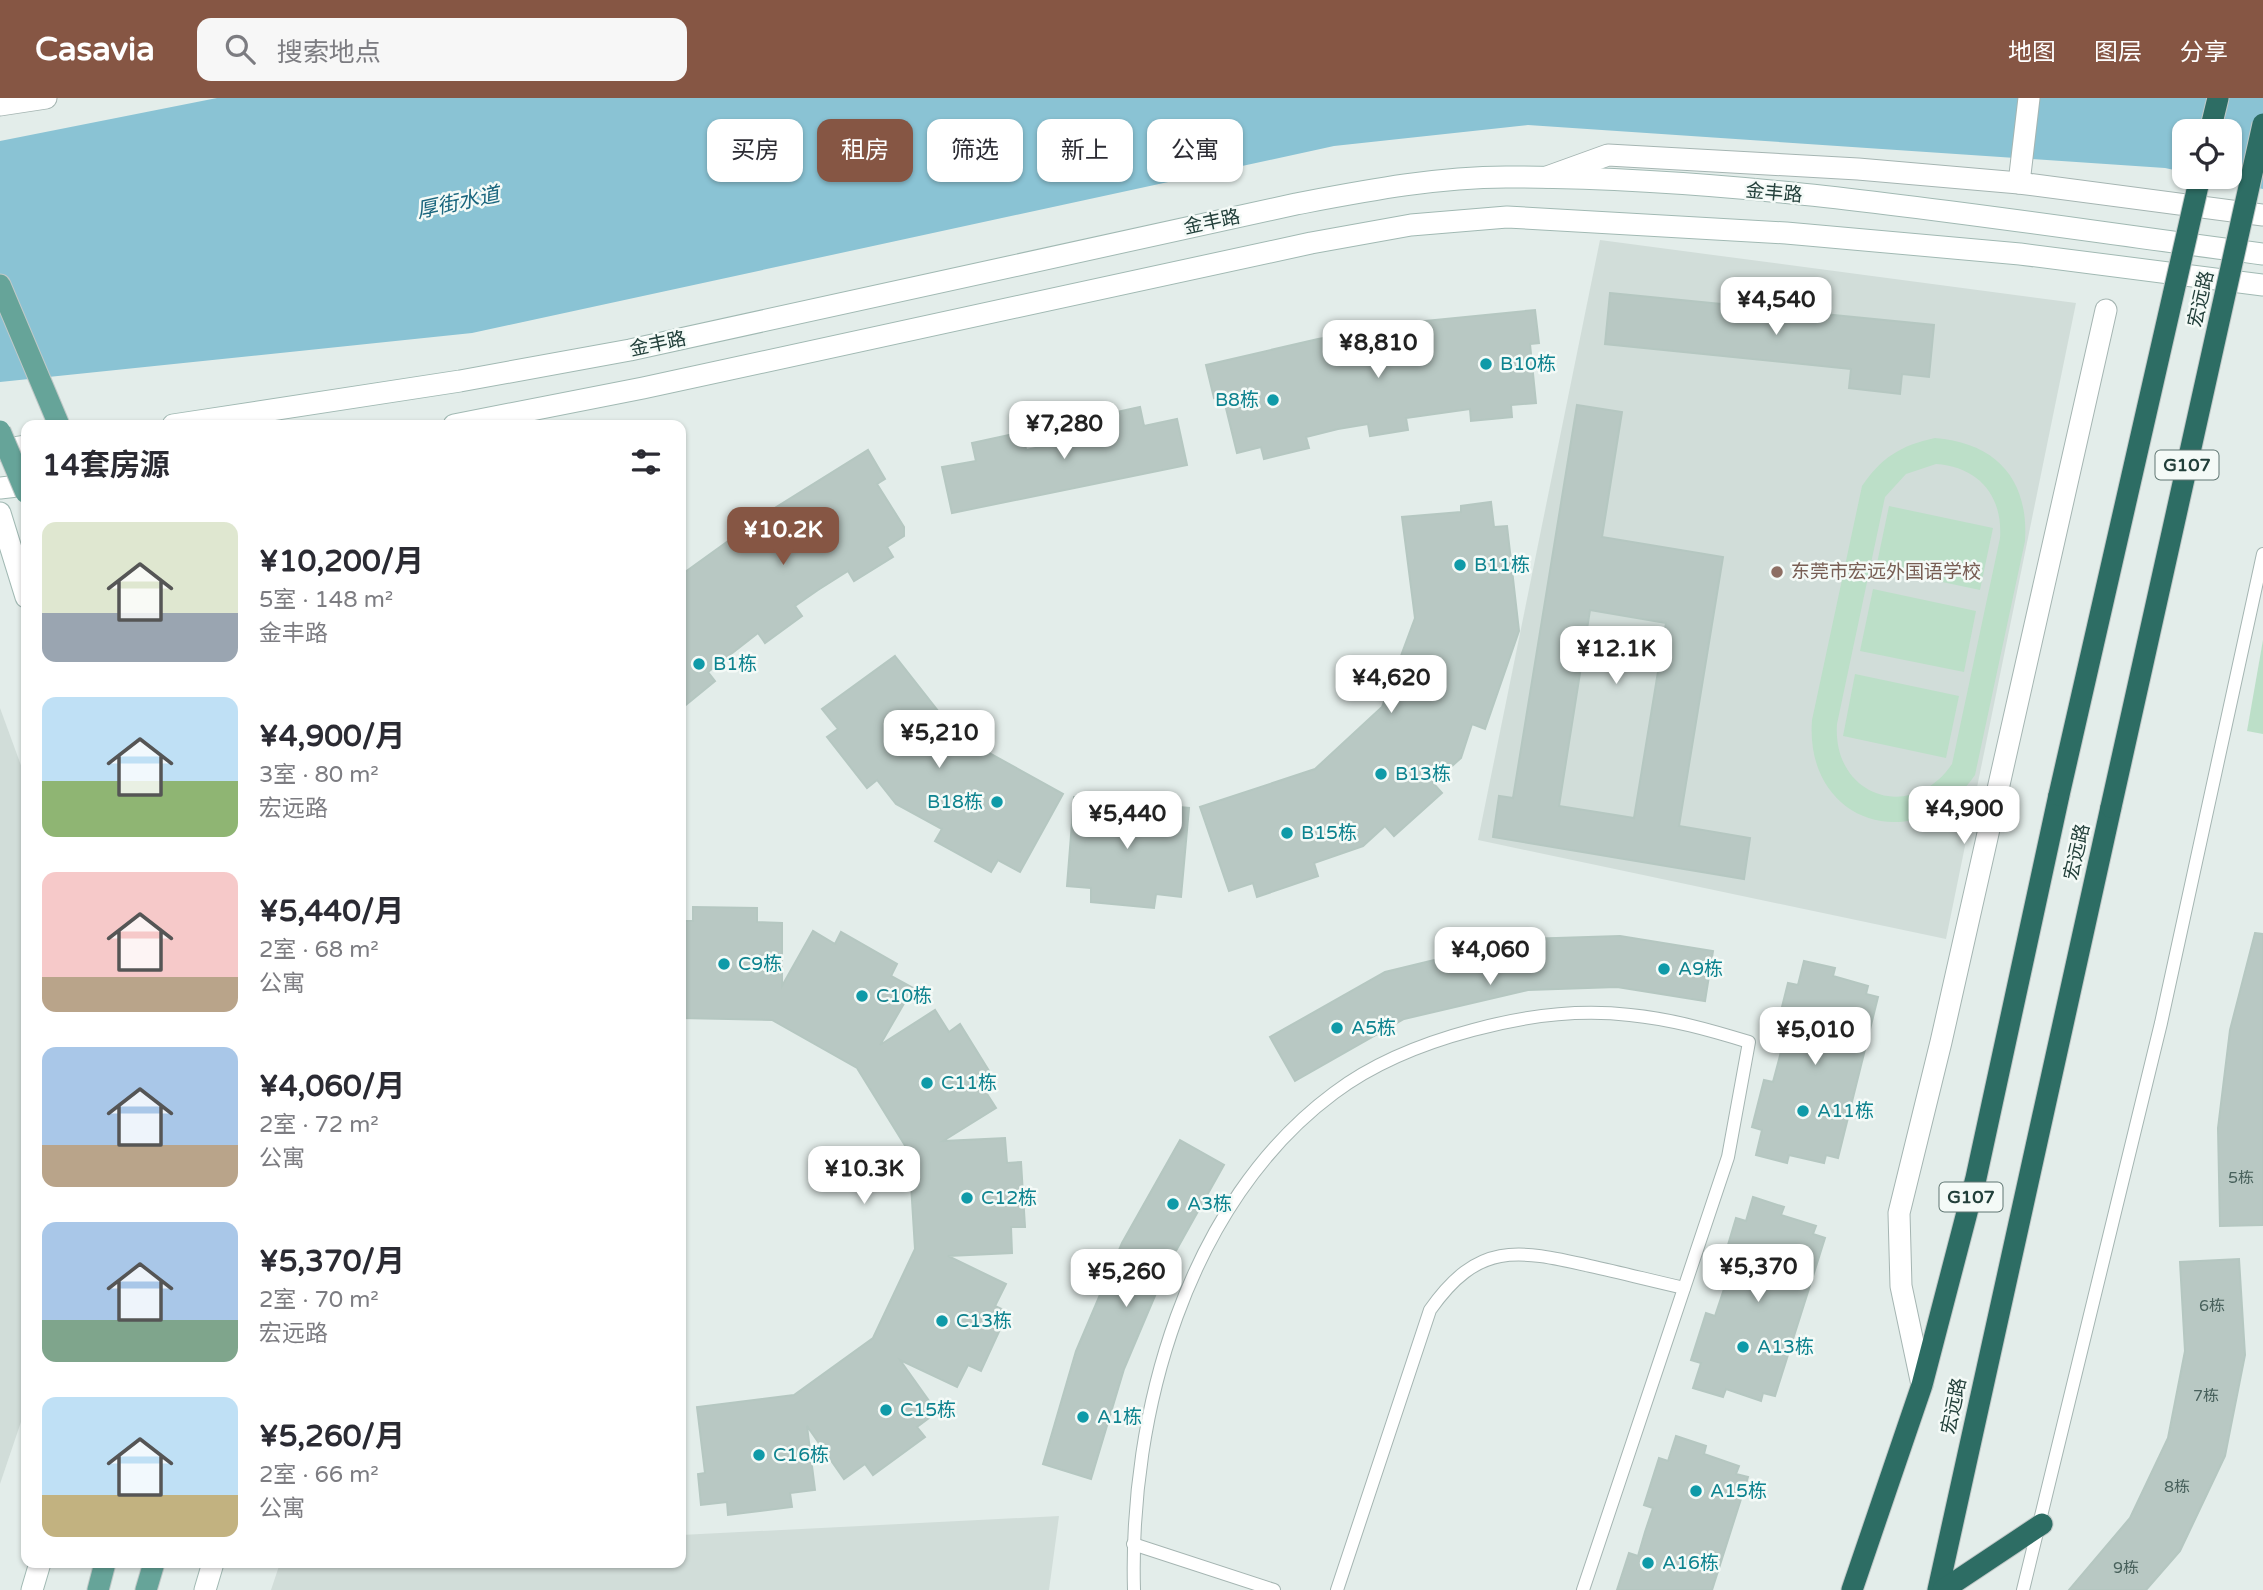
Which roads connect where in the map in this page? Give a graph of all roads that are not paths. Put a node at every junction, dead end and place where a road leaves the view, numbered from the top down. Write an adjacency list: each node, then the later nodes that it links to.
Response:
1 (46, 98): 4 (street)
2 (2029, 98): 8 (street)
3 (2218, 98): 5 (highway)
4 (0, 105)
5 (2213, 119)
6 (2263, 124): 46 (highway, 宏远路 / G107, bridge)
7 (1542, 178): 8 (street); 11 (street, 金丰路); 17 (street, 金丰路)
8 (2019, 183): 10 (street)
9 (2197, 189): 30 (highway, 宏远路 / G107, bridge)
10 (2263, 215)
11 (2263, 254)
12 (0, 285): 16 (main road)
13 (2263, 285): 15 (street, 金丰路)
14 (2106, 310): 30 (street)
15 (567, 403): 18 (street, 金丰路); 19 (street)
16 (57, 420)
17 (206, 420)
18 (480, 420)
19 (527, 420)
20 (0, 431): 23 (main road, bridge)
21 (21, 447): 22 (street)
22 (0, 450)
23 (21, 481)
24 (21, 486): 25 (street)
25 (0, 488)
26 (0, 513): 28 (street)
27 (2263, 554): 31 (lane)
28 (21, 581)
29 (1684, 1288): 32 (lane); 43 (lane); 44 (lane)
30 (1922, 1385): 45 (highway, 宏远路 / G107)
31 (2042, 1524): 46 (highway); 47 (lane)
32 (1133, 1544): 41 (lane); 42 (lane)
33 (39, 1568): 37 (street)
34 (104, 1568): 38 (main road)
35 (153, 1568): 39 (main road)
36 (212, 1568): 40 (street)
37 (33, 1590)
38 (98, 1590)
39 (146, 1590)
40 (205, 1590)
41 (1134, 1590)
42 (1274, 1590)
43 (1337, 1590)
44 (1584, 1590)
45 (1852, 1590)
46 (1940, 1590)
47 (2023, 1590)

